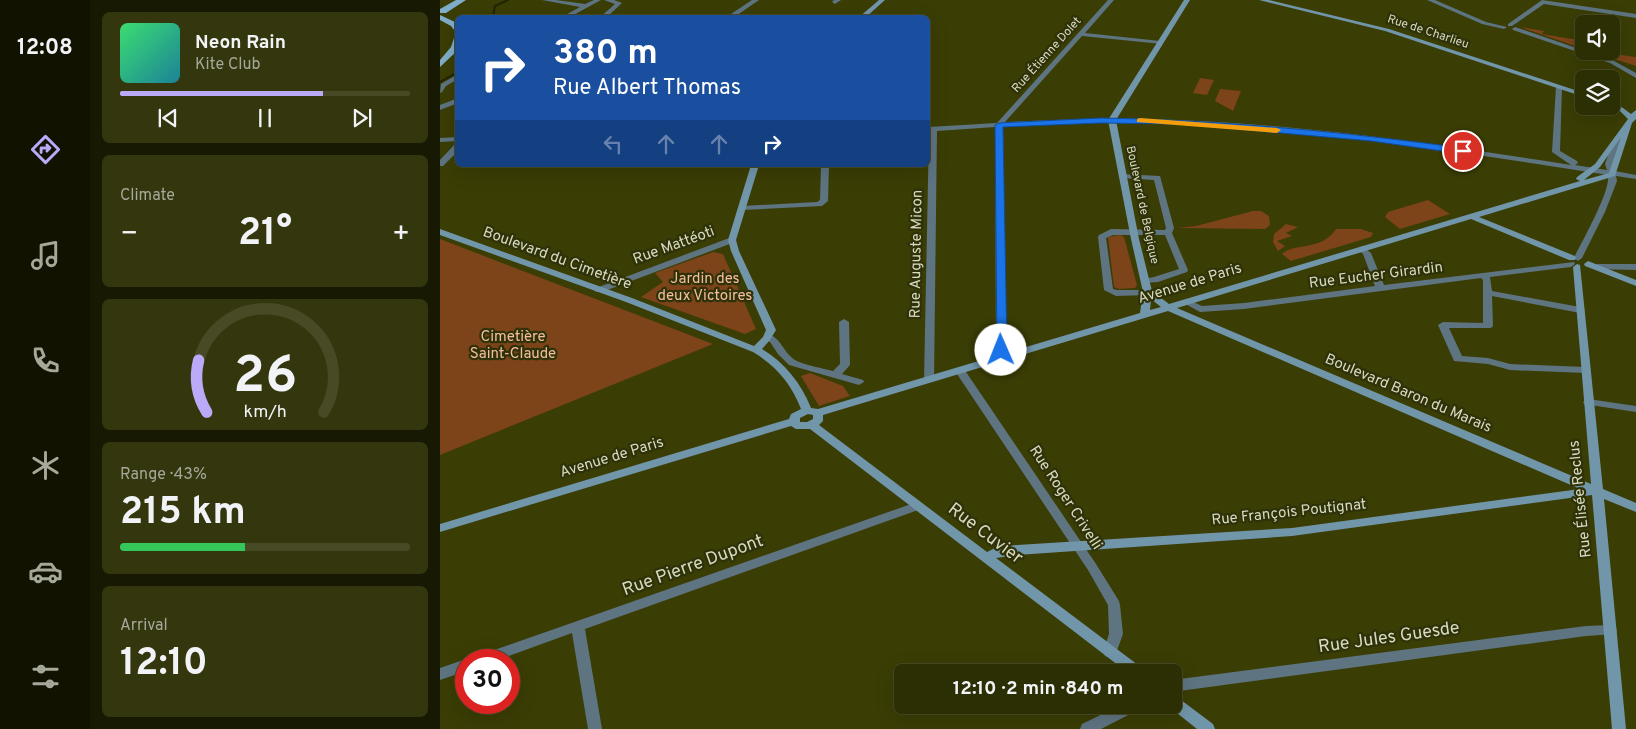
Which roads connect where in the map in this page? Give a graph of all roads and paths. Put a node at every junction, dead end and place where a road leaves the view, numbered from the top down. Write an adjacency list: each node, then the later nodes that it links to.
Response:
1 (462, 0): 13 (main road)
2 (546, 0): 12 (street)
3 (598, 0): 12 (street)
4 (608, 0): 15 (street)
5 (756, 0): 16 (street)
6 (882, 0): 17 (street)
7 (1111, 0): 22 (street, Rue Étienne Dolet)
8 (1187, 0): 23 (street)
9 (1262, 0): 32 (street, Rue de Charlieu)
10 (1430, 0): 21 (street)
11 (1545, 1): 18 (street); 21 (street)
12 (586, 6): 14 (street)
13 (441, 11): 19 (main road); 20 (main road)
14 (569, 15)
15 (605, 15)
16 (733, 15)
17 (864, 15)
18 (1636, 16)
19 (455, 18)
20 (455, 27)
21 (1510, 27): 26 (street)
22 (1080, 34): 23 (street); 43 (street, Rue Étienne Dolet)
23 (1160, 43): 41 (street)
24 (455, 47): 27 (main road)
25 (455, 58): 29 (main road)
26 (1612, 62): 28 (street); 30 (street)
27 (440, 65)
28 (1636, 67)
29 (440, 70)
30 (1636, 76)
31 (455, 78): 33 (street)
32 (1560, 87): 34 (street, Rue de Charlieu); 49 (street)
33 (440, 91)
34 (1575, 92)
35 (455, 101): 38 (street)
36 (1620, 104): 37 (street)
37 (1636, 105)
38 (440, 108)
39 (1620, 108): 42 (street)
40 (1636, 112): 42 (street)
41 (1112, 120): 43 (street); 49 (street); 56 (street, Boulevard de Belgique)
42 (1630, 122): 45 (street); 55 (street)
43 (999, 125): 44 (street); 87 (street)
44 (930, 129)
45 (1618, 139): 54 (street); 55 (street)
46 (440, 140): 47 (street)
47 (455, 140)
48 (455, 149): 50 (street)
49 (1569, 163): 54 (street)
50 (440, 164)
51 (754, 167): 60 (street)
52 (825, 167): 60 (street)
53 (930, 167): 91 (street, Rue Auguste Micon)
54 (1594, 170): 55 (street); 58 (street); 59 (street)
55 (1614, 174): 57 (street); 58 (street); 67 (street)
56 (1123, 176): 63 (street, Boulevard de Belgique); 64 (street)
57 (1634, 177)
58 (1585, 182): 59 (street)
59 (1571, 185): 61 (street, Avenue de Paris)
60 (742, 208): 65 (street)
61 (1471, 216): 66 (street, Avenue de Paris); 67 (street)
62 (440, 232): 76 (street, Boulevard du Cimetière)
63 (1133, 232): 64 (street); 73 (street, Boulevard de Belgique); 77 (street)
64 (1168, 232): 73 (street)
65 (732, 240): 76 (street, Rue Mattéoti); 85 (street)
66 (1362, 249): 75 (street); 79 (street, Avenue de Paris)
67 (1575, 262): 68 (street); 72 (street, Rue Eucher Girardin); 81 (street, Rue Élisée Reclus)
68 (1593, 266): 69 (street); 71 (street)
69 (1621, 266): 70 (street); 71 (street)
70 (1636, 267)
71 (1615, 275): 74 (street)
72 (1484, 276): 75 (street, Rue Eucher Girardin); 78 (street)
73 (1146, 281): 77 (street, Boulevard de Belgique)
74 (1636, 283)
75 (1380, 289): 82 (street, Rue Eucher Girardin)
76 (599, 290): 86 (street, Boulevard du Cimetière)
77 (1148, 292): 80 (street); 83 (street)
78 (1488, 293): 81 (street); 88 (street)
79 (1187, 302): 80 (street, Avenue de Paris); 82 (street)
80 (1167, 308): 82 (street, Boulevard Baron du Marais); 83 (street, Avenue de Paris)
81 (1580, 310): 88 (street, Rue Élisée Reclus)
82 (1197, 314): 98 (street, Boulevard Baron du Marais)
83 (1144, 315): 87 (street, Avenue de Paris)
84 (844, 322): 90 (street)
85 (768, 338): 86 (street); 90 (street)
86 (756, 350): 95 (street, Boulevard du Cimetière)
87 (1001, 358): 89 (street, Avenue de Paris)
88 (1585, 370): 93 (street, Rue Élisée Reclus)
89 (960, 371): 91 (street, Avenue de Paris); 102 (street, Rue Roger Crivelli)
90 (836, 374): 92 (street)
91 (929, 380): 95 (street, Avenue de Paris)
92 (858, 382)
93 (1588, 402): 94 (street); 98 (street, Rue Élisée Reclus)
94 (1636, 409)
95 (813, 411): 96 (street); 97 (street)
96 (794, 421): 97 (street); 101 (street, Avenue de Paris)
97 (812, 425): 99 (street, Rue Cuvier)
98 (1596, 491): 100 (street, Boulevard Baron du Marais); 102 (street, Rue François Poutignat); 105 (street, Rue Élisée Reclus)
99 (917, 506): 103 (street, Rue Cuvier); 104 (street, Rue Pierre Dupont)
100 (1636, 508)
101 (440, 528)
102 (1079, 547): 103 (street, Rue François Poutignat); 107 (street, Rue Roger Crivelli)
103 (986, 558): 107 (street, Rue Cuvier)
104 (578, 628): 106 (street, Rue Pierre Dupont); 114 (street)
105 (1610, 630): 111 (street, Rue Jules Guesde); 117 (street, Rue Élisée Reclus)
106 (515, 649)
107 (1110, 652): 108 (street, Rue Cuvier)
108 (1126, 664)
109 (455, 669): 110 (street)
110 (440, 674)
111 (1182, 685)
112 (1182, 709): 116 (street)
113 (1117, 714): 115 (street)
114 (595, 729)
115 (1087, 729)
116 (1208, 729)
117 (1618, 729)

